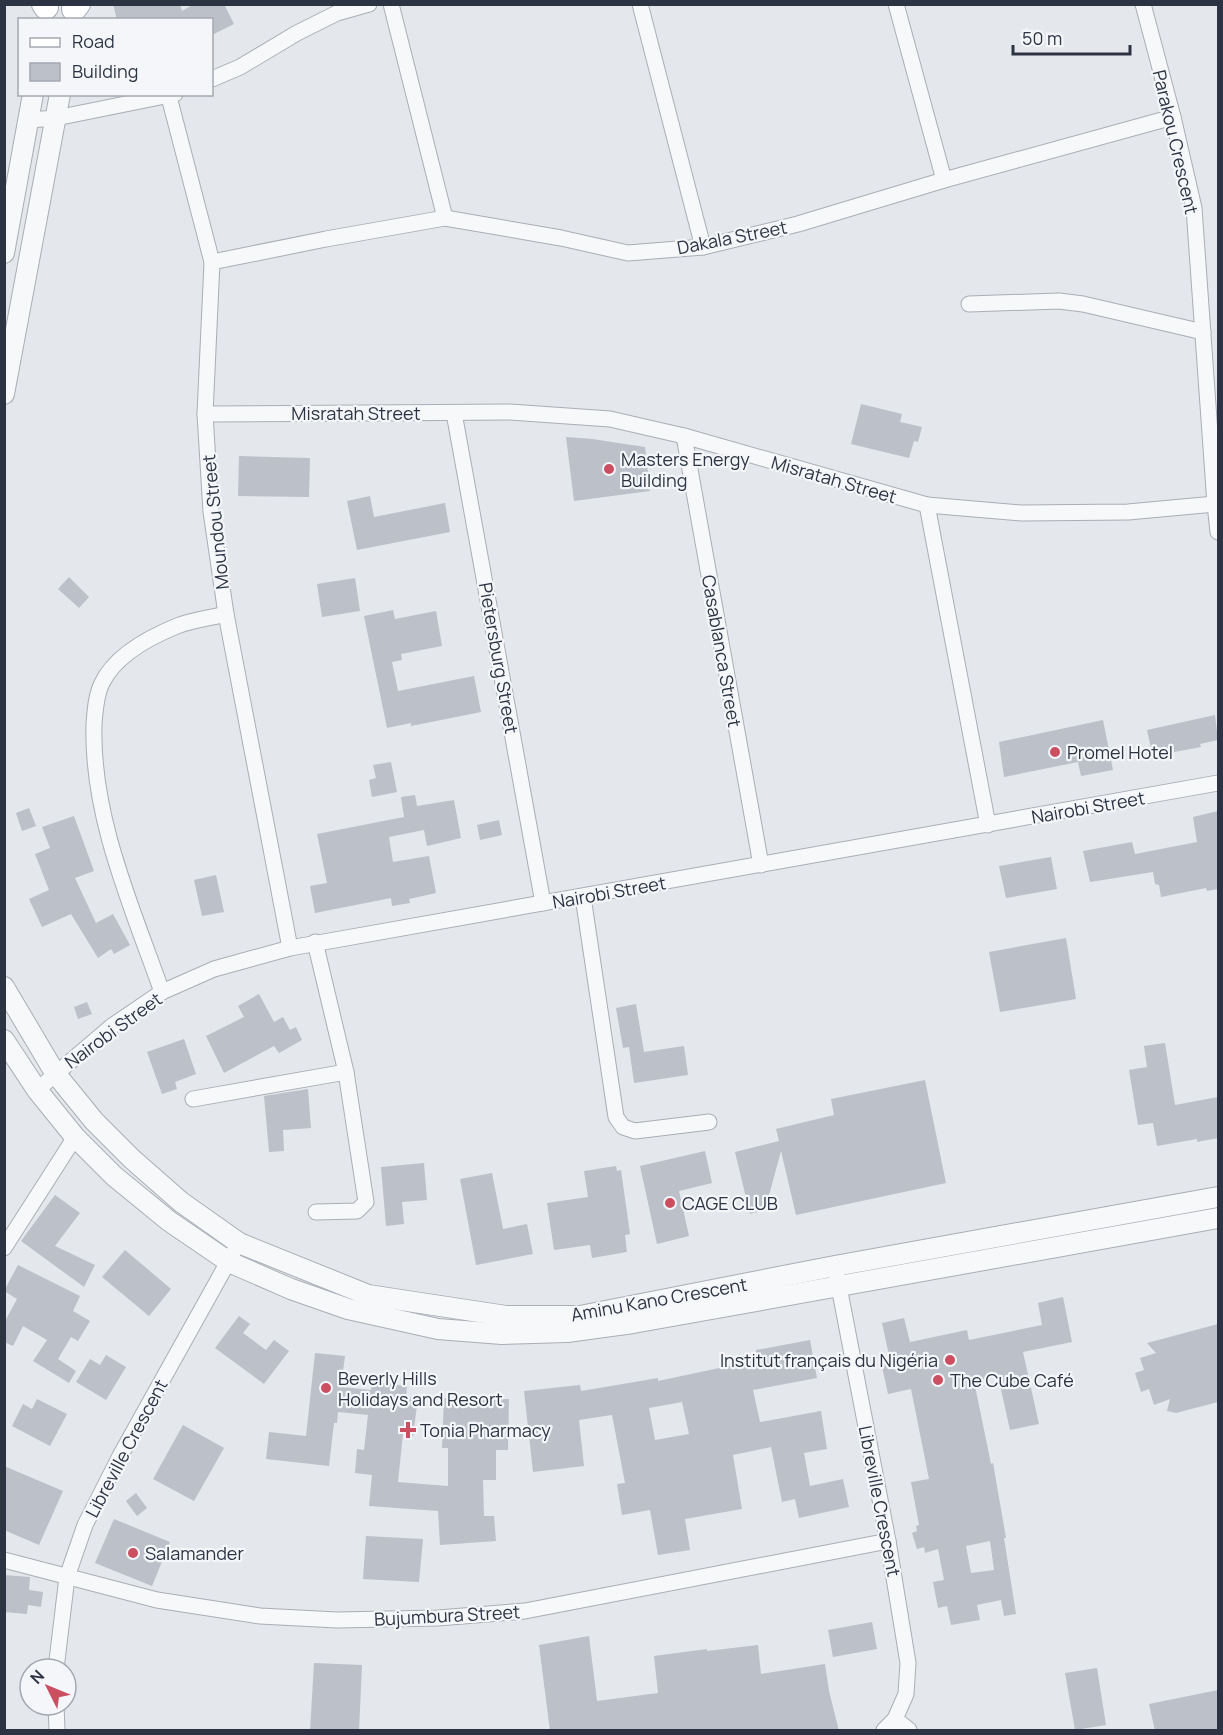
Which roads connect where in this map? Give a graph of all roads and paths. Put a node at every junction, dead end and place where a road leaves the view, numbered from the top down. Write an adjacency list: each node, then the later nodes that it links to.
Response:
1 (369, 4): 6 (street)
2 (391, 4): 14 (street)
3 (640, 4): 15 (street)
4 (897, 4): 13 (street)
5 (1143, 4): 10 (street, Parakou Crescent)
6 (213, 79)
7 (33, 96): 12 (street)
8 (60, 96): 11 (street)
9 (172, 96): 11 (street); 17 (street, Moundou Street)
10 (1173, 117): 13 (street, Dakala Street); 20 (street, Parakou Crescent)
11 (56, 118): 12 (street); 19 (street)
12 (28, 120): 16 (street)
13 (944, 180): 15 (street, Dakala Street)
14 (446, 218): 15 (street, Dakala Street); 17 (street, Dakala Street)
15 (703, 247)
16 (4, 253)
17 (212, 262): 23 (street, Moundou Street)
18 (969, 304): 20 (street)
19 (11, 315): 21 (street)
20 (1203, 332): 25 (street, Parakou Crescent)
21 (4, 394)
22 (454, 413): 23 (street, Misratah Street); 24 (street, Misratah Street); 33 (street, Pietersburg Street)
23 (205, 414): 28 (street, Moundou Street)
24 (684, 436): 26 (street, Misratah Street); 31 (street, Casablanca Street)
25 (1215, 504): 26 (street, Misratah Street); 27 (street, Parakou Crescent)
26 (927, 505): 30 (street)
27 (1218, 532)
28 (226, 614): 35 (street, Moundou Street); 37 (street)
29 (1218, 783): 30 (street, Nairobi Street)
30 (988, 825): 31 (street, Nairobi Street)
31 (760, 865): 32 (street, Nairobi Street)
32 (583, 897): 33 (street, Nairobi Street); 43 (street)
33 (543, 903): 34 (street, Nairobi Street)
34 (315, 942): 35 (street, Nairobi Street); 39 (street)
35 (290, 948): 37 (street, Nairobi Street)
36 (4, 987): 40 (street, Aminu Kano Crescent)
37 (162, 992): 40 (street, Nairobi Street)
38 (4, 1040): 41 (street)
39 (346, 1072): 42 (street); 46 (street)
40 (55, 1073): 41 (street, Nairobi Street); 48 (street, Aminu Kano Crescent)
41 (37, 1090): 44 (street)
42 (193, 1099)
43 (709, 1122)
44 (75, 1137): 49 (street); 50 (street)
45 (1218, 1197): 51 (street, Aminu Kano Crescent)
46 (316, 1212)
47 (1218, 1218): 51 (street)
48 (239, 1243): 50 (street, Libreville Crescent); 51 (street, Aminu Kano Crescent)
49 (4, 1248)
50 (228, 1262): 51 (street); 54 (street, Libreville Crescent)
51 (837, 1276): 52 (street, Libreville Crescent)
52 (888, 1540): 54 (street, Bujumbura Street); 56 (street, Libreville Crescent)
53 (4, 1560): 54 (street, Bujumbura Street)
54 (67, 1577): 55 (street, Libreville Crescent)
55 (57, 1657)
56 (895, 1719): 57 (street, Libreville Crescent); 58 (street)
57 (884, 1731)
58 (909, 1731)

